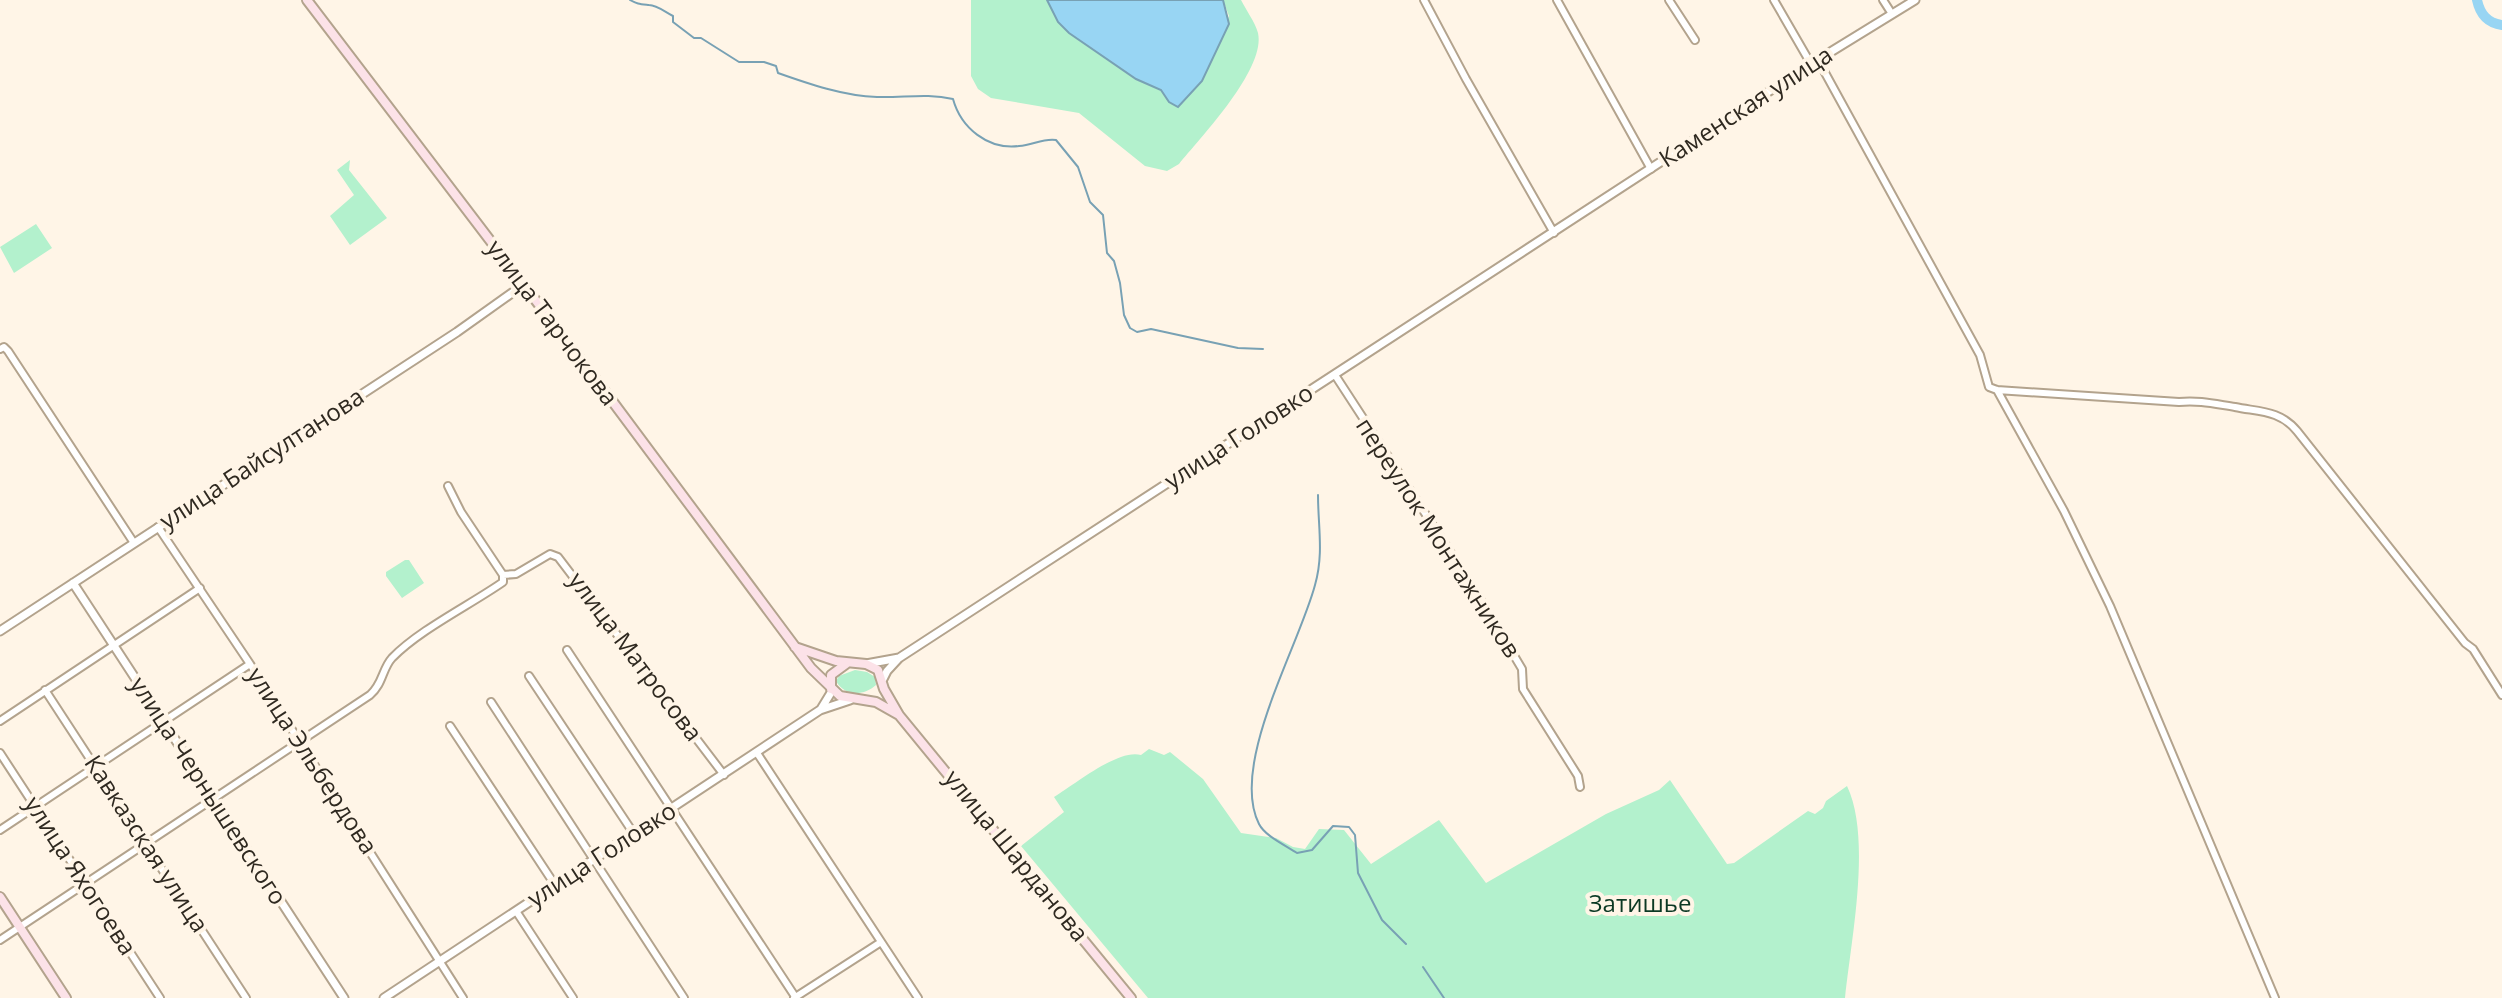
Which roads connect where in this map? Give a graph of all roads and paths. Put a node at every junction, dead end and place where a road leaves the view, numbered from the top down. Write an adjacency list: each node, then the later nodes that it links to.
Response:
1 (307, 0): 14 (main road, улица Тарчокова)
2 (1424, 0): 13 (street)
3 (1557, 0): 11 (street)
4 (1669, 0): 9 (street)
5 (1774, 0): 10 (street)
6 (1883, 0): 8 (street)
7 (1915, 0): 8 (street, Каменская улица)
8 (1892, 14): 10 (street, Каменская улица)
9 (1695, 40)
10 (1814, 62): 11 (street, Каменская улица); 17 (street)
11 (1651, 169): 12 (street, Каменская улица)
12 (1579, 216): 13 (street, улица Головко)
13 (1554, 233): 16 (street, улица Головко)
14 (523, 285): 19 (street, улица Байсултанова); 26 (main road, улица Тарчокова)
15 (0, 349): 20 (street)
16 (1335, 375): 28 (street, улица Головко); 50 (street, переулок Монтажников)
17 (1997, 390): 36 (street); 77 (street)
18 (448, 486): 21 (street)
19 (158, 527): 20 (street, улица Байсултанова); 23 (street, улица Эльбердова)
20 (134, 543): 22 (street, улица Байсултанова)
21 (503, 575): 45 (street); 49 (street, улица Матросова)
22 (73, 583): 24 (street, улица Байсултанова); 25 (street, улица Чернышевского)
23 (200, 588): 25 (street); 30 (street, улица Эльбердова)
24 (0, 631)
25 (113, 646): 34 (street); 43 (street, улица Чернышевского)
26 (795, 647): 29 (main road); 35 (main road, улица Тарчокова)
27 (567, 650): 53 (street)
28 (899, 658): 31 (street); 33 (street)
29 (847, 663): 31 (main road); 35 (main road)
30 (250, 664): 43 (street); 45 (street, улица Эльбердова)
31 (866, 664): 33 (main road)
32 (529, 676): 55 (street)
33 (883, 682): 37 (main road); 41 (main road)
34 (45, 690): 42 (street); 48 (street, Кавказская улица)
35 (832, 690): 38 (main road); 40 (street)
36 (2502, 695)
37 (866, 699): 38 (main road); 41 (main road)
38 (850, 700): 40 (street)
39 (491, 702): 57 (street)
40 (820, 710): 47 (street, улица Головко)
41 (899, 715): 76 (main road, улица Шарданова)
42 (0, 721)
43 (163, 721): 48 (street); 51 (street, улица Чернышевского)
44 (450, 726): 59 (street)
45 (299, 742): 51 (street); 65 (street, улица Эльбердова)
46 (0, 753): 52 (street, улица Яхогоева)
47 (757, 753): 49 (street, улица Головко); 64 (street)
48 (96, 766): 52 (street); 56 (street, Кавказская улица)
49 (724, 775): 53 (street, улица Головко)
50 (1580, 787)
51 (214, 799): 56 (street); 69 (street, улица Чернышевского)
52 (35, 806): 54 (street); 58 (street, улица Яхогоева)
53 (672, 808): 55 (street, улица Головко); 74 (street)
54 (0, 830)
55 (634, 834): 57 (street, улица Головко)
56 (146, 843): 58 (street); 68 (street, Кавказская улица)
57 (594, 860): 59 (street, улица Головко); 73 (street)
58 (85, 884): 62 (street); 67 (street, улица Яхогоева)
59 (555, 885): 61 (street, улица Головко)
60 (0, 897): 62 (main road)
61 (516, 911): 65 (street, улица Головко); 72 (street)
62 (20, 927): 63 (street); 66 (main road)
63 (0, 940)
64 (881, 942): 74 (street); 75 (street)
65 (439, 961): 70 (street, улица Головко); 71 (street, улица Эльбердова)
66 (66, 998)
67 (160, 998)
68 (246, 998)
69 (344, 998)
70 (384, 998)
71 (463, 998)
72 (573, 998)
73 (684, 998)
74 (795, 998)
75 (918, 998)
76 (1131, 998)
77 (2275, 998)

